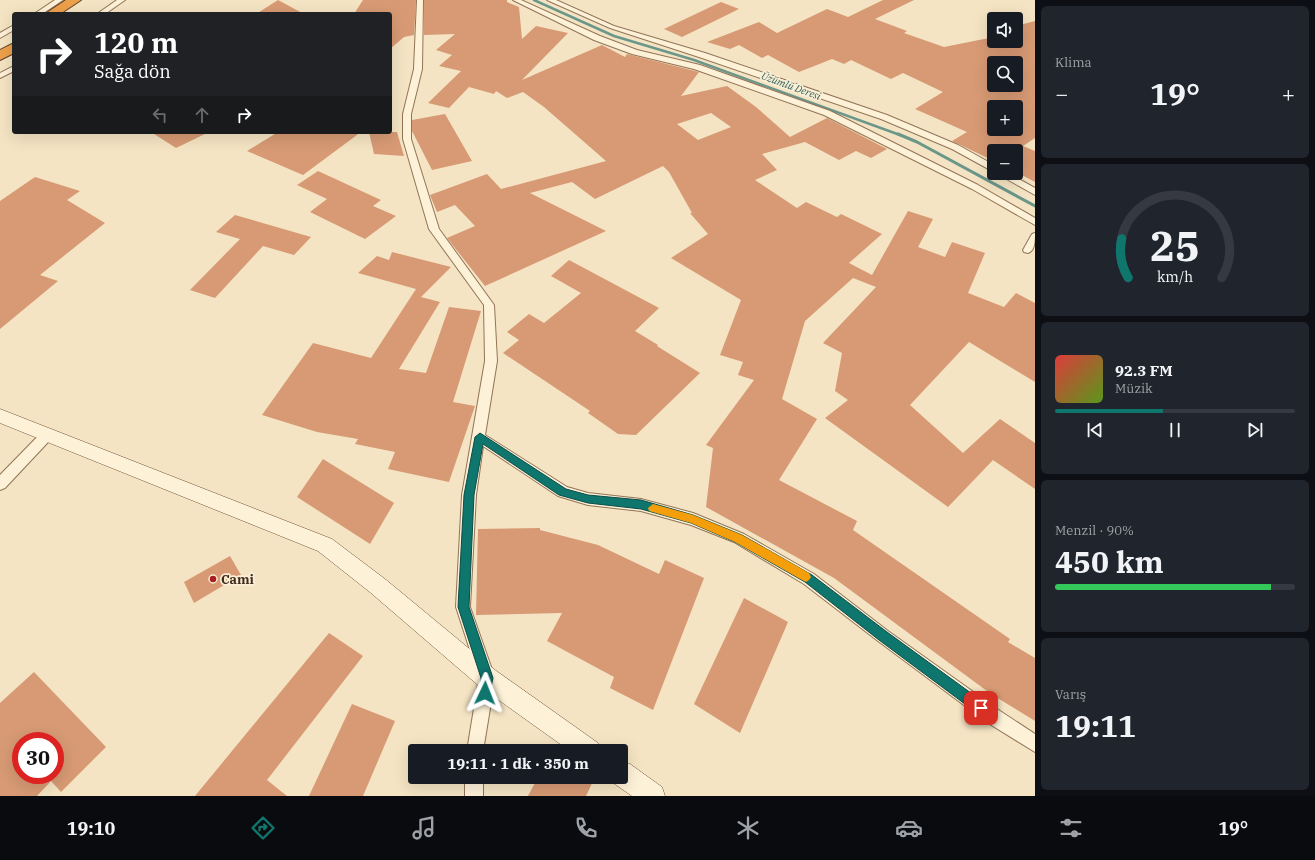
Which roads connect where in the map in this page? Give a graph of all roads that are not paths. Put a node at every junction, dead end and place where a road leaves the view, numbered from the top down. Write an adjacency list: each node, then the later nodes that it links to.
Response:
1 (60, 0): 7 (street)
2 (122, 0): 10 (street)
3 (420, 0): 27 (street)
4 (516, 0): 22 (street)
5 (550, 0): 19 (street)
6 (80, 2): 8 (highway); 9 (highway)
7 (40, 12)
8 (56, 12)
9 (70, 12)
10 (103, 12)
11 (12, 28): 12 (street)
12 (0, 36)
13 (12, 37): 14 (highway)
14 (0, 44)
15 (12, 48): 16 (highway)
16 (0, 56)
17 (12, 69): 18 (street)
18 (0, 76)
19 (987, 165)
20 (1014, 180): 21 (street)
21 (1035, 192)
22 (1035, 222)
23 (1035, 236): 24 (street)
24 (1028, 250)
25 (0, 416): 26 (street)
26 (48, 435): 28 (street); 29 (street)
27 (480, 437): 29 (street); 32 (street)
28 (0, 484)
29 (487, 678): 30 (street); 31 (street)
30 (476, 744)
31 (580, 744)
32 (1035, 744)
33 (628, 778): 36 (street)
34 (474, 784): 35 (street)
35 (474, 796)
36 (653, 796)

